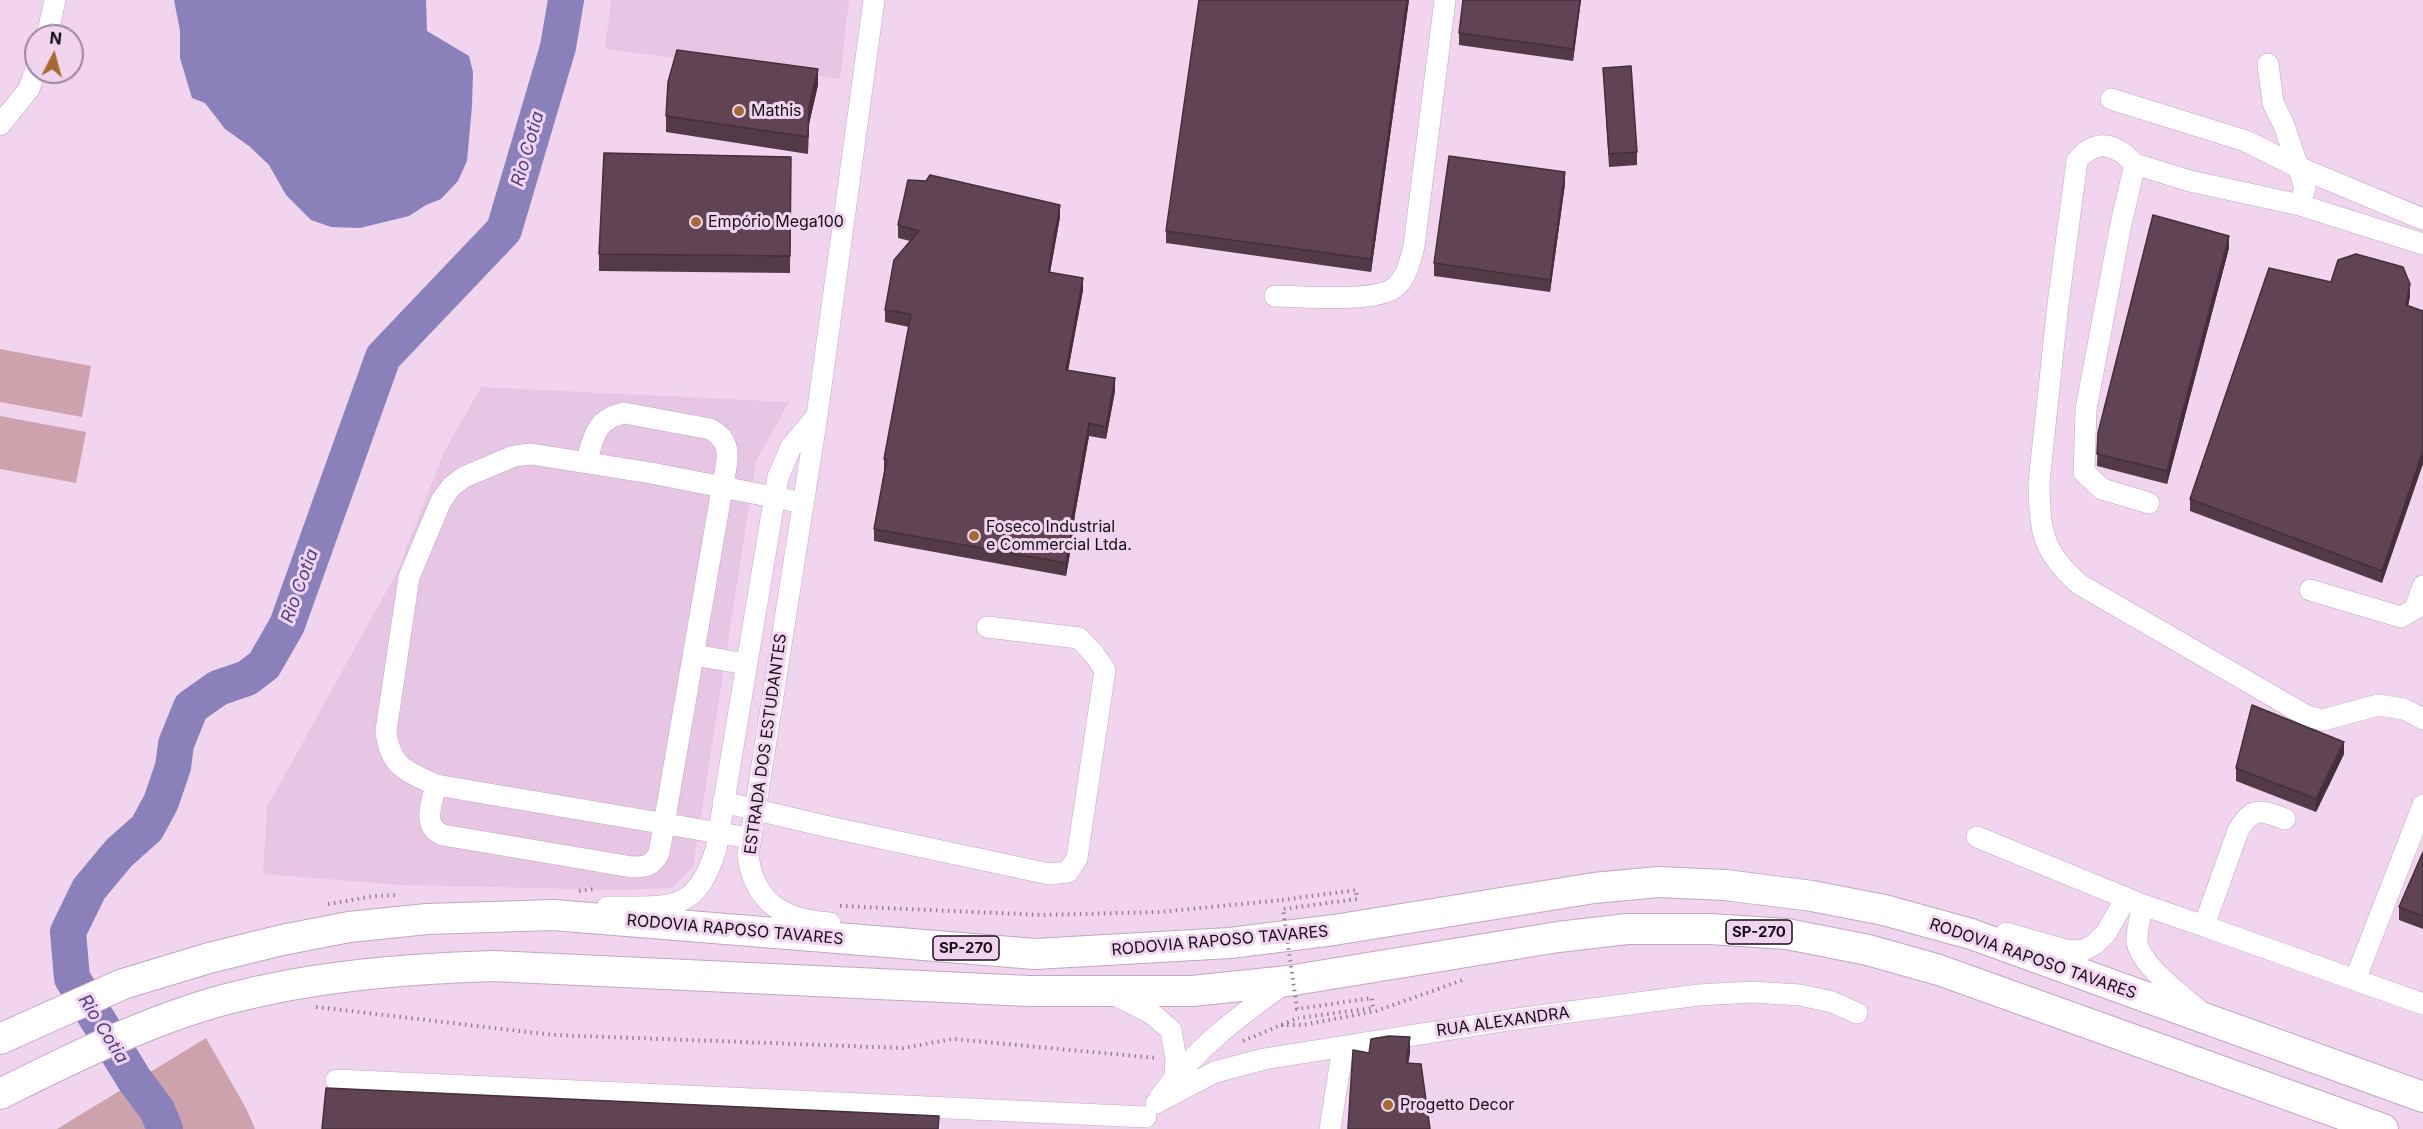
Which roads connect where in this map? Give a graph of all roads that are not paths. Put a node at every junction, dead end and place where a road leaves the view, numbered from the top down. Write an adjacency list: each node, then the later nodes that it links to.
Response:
1 (55, 0): 4 (street)
2 (874, 0): 15 (street, ESTRADA DOS ESTUDANTES)
3 (1445, 0): 14 (street)
4 (50, 24)
5 (2268, 64): 10 (street)
6 (31, 84): 8 (street)
7 (2111, 99): 10 (street)
8 (0, 125)
9 (2135, 164): 11 (street); 20 (street); 26 (street)
10 (2298, 167): 11 (street); 12 (street)
11 (2300, 205): 13 (street)
12 (2423, 219)
13 (2423, 244)
14 (1275, 296)
15 (817, 416): 18 (street, ESTRADA DOS ESTUDANTES); 19 (street, ESTRADA DOS ESTUDANTES)
16 (586, 462): 17 (street); 17 (street); 27 (street)
17 (722, 489): 18 (street); 24 (street)
18 (773, 498): 19 (street); 25 (street, ESTRADA DOS ESTUDANTES)
19 (804, 503): 30 (street, ESTRADA DOS ESTUDANTES)
20 (2149, 503)
21 (2423, 586): 22 (street)
22 (2310, 590)
23 (987, 627): 30 (street)
24 (693, 655): 25 (street); 32 (street)
25 (746, 664): 28 (street, ESTRADA DOS ESTUDANTES)
26 (2423, 719)
27 (436, 785): 32 (street); 32 (street)
28 (723, 802): 30 (street); 33 (street, ESTRADA DOS ESTUDANTES)
29 (2423, 806): 41 (street)
30 (754, 809): 35 (street, ESTRADA DOS ESTUDANTES)
31 (2285, 819): 39 (street)
32 (664, 823): 33 (street)
33 (718, 833): 35 (street); 38 (street, ESTRADA DOS ESTUDANTES)
34 (1977, 837): 36 (street)
35 (749, 838): 40 (street, ESTRADA DOS ESTUDANTES)
36 (2134, 901): 37 (street); 39 (street); 46 (street)
37 (1884, 910): 40 (highway, RODOVIA RAPOSO TAVARES / SP-270); 46 (highway, RODOVIA RAPOSO TAVARES / SP-270)
38 (427, 919): 40 (highway, RODOVIA RAPOSO TAVARES / SP-270); 47 (highway, RODOVIA RAPOSO TAVARES / SP-270)
39 (2204, 926): 41 (street)
40 (1035, 954)
41 (2355, 980): 44 (street)
42 (1288, 981): 43 (highway, SP-270); 50 (street); 56 (highway, SP-270)
43 (1107, 992): 50 (street); 52 (highway, SP-270)
44 (2423, 1004)
45 (1857, 1013): 49 (street, RUA ALEXANDRA)
46 (2211, 1022): 53 (highway, RODOVIA RAPOSO TAVARES / SP-270)
47 (26, 1023): 48 (highway, RODOVIA RAPOSO TAVARES / SP-270)
48 (0, 1039)
49 (1343, 1047): 54 (street, RUA ALEXANDRA); 55 (street)
50 (1175, 1069): 54 (street)
51 (336, 1080): 54 (street)
52 (0, 1094)
53 (2423, 1097)
54 (1146, 1116)
55 (1330, 1129)
56 (2383, 1129)

